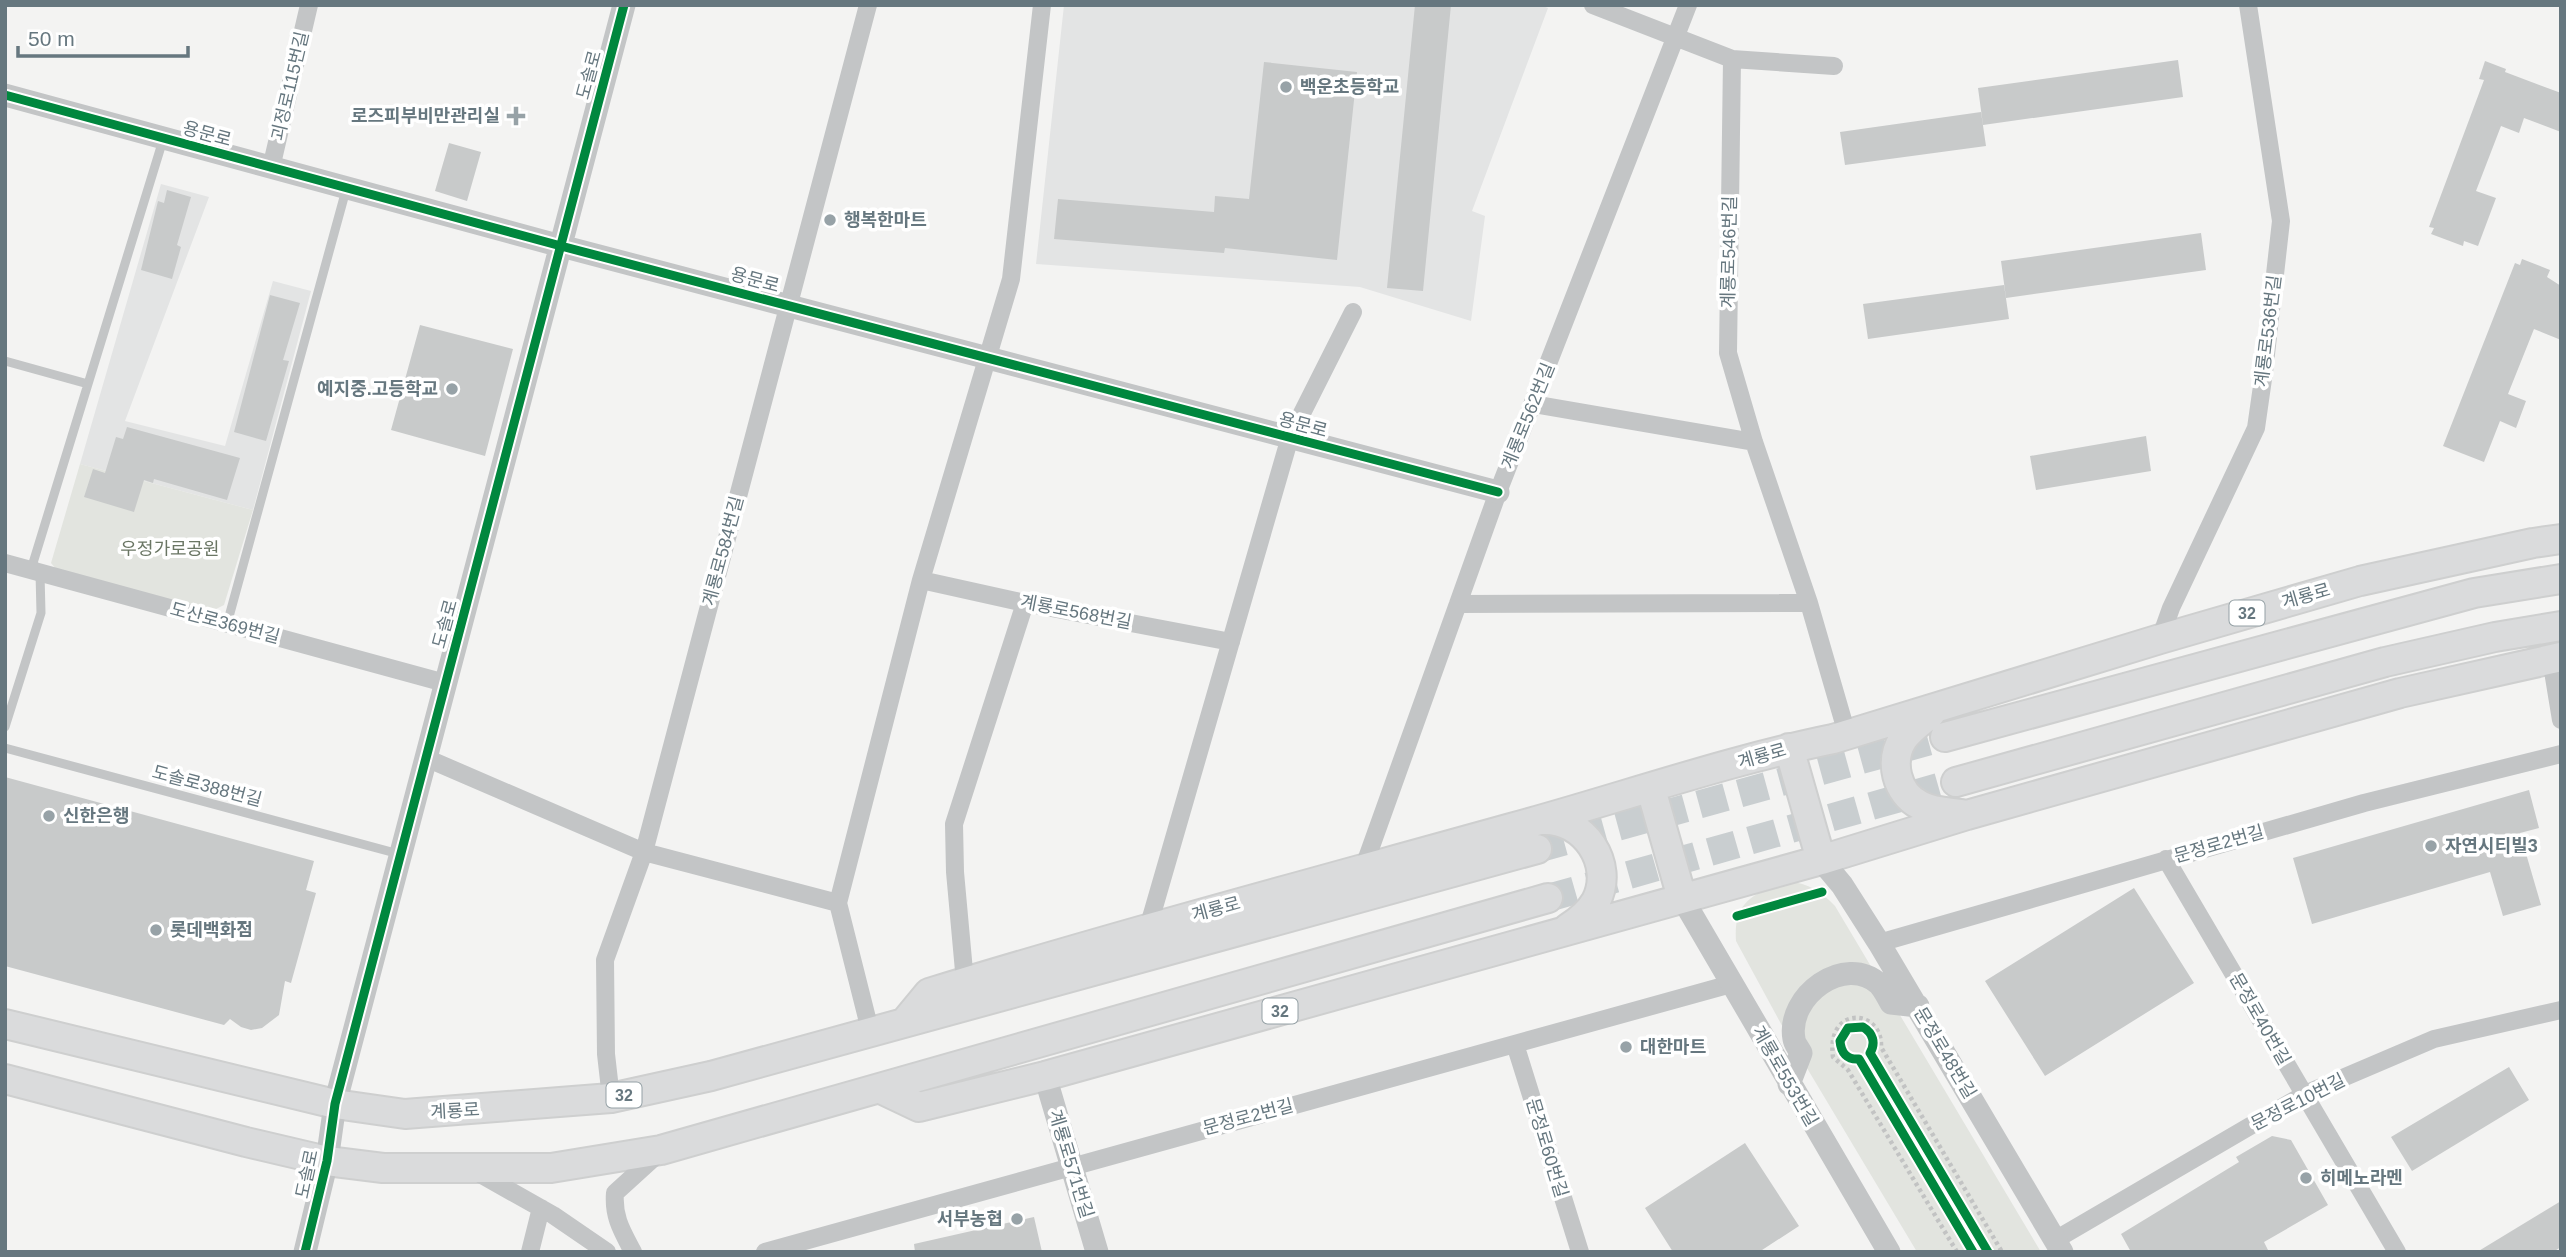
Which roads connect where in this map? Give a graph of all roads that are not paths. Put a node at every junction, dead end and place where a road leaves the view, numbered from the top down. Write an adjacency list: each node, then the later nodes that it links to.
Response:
1 (309, 5): 13 (street, 괴정로115번길)
2 (624, 5): 15 (street, 도솔로)
3 (868, 5): 16 (street, 계룡로584번길)
4 (1042, 5): 18 (street)
5 (1592, 5): 8 (street)
6 (1688, 5): 8 (street, 계룡로562번길)
7 (2248, 5): 35 (street, 계룡로536번길)
8 (1676, 37): 9 (street); 21 (street, 계룡로562번길)
9 (1732, 59): 10 (street); 23 (street, 계룡로546번길)
10 (1835, 66)
11 (5, 95): 12 (street, 용문로)
12 (163, 138): 13 (street, 용문로); 20 (lane, 용문로)
13 (271, 168): 14 (street, 용문로)
14 (347, 188): 15 (street, 용문로); 33 (lane)
15 (561, 246): 16 (street, 용문로); 38 (street, 도솔로)
16 (788, 305): 18 (street, 용문로); 52 (street, 계룡로584번길)
17 (1353, 312): 22 (street, 용문로)
18 (987, 358): 22 (street, 용문로); 29 (street)
19 (5, 361): 20 (lane)
20 (88, 384): 27 (lane, 용문로)
21 (1533, 404): 23 (street); 24 (street, 계룡로562번길)
22 (1290, 437): 24 (street, 용문로); 36 (street)
23 (1754, 442): 31 (street, 계룡로546번길)
24 (1498, 492): 32 (street, 계룡로562번길)
25 (2561, 539): 35 (main road, 계룡로 / 32)
26 (5, 563): 27 (street, 도산로369번길)
27 (40, 573): 33 (street, 도산로369번길); 41 (lane, 용문로)
28 (2561, 579): 43 (main road, 32)
29 (921, 580): 30 (street, 계룡로568번길); 59 (street)
30 (1025, 603): 36 (street, 계룡로568번길); 63 (street)
31 (1809, 603): 32 (street); 42 (street, 계룡로546번길)
32 (1458, 604): 56 (street, 계룡로562번길)
33 (227, 624): 38 (street, 도산로369번길)
34 (2561, 626): 48 (main road)
35 (2160, 639): 39 (main road, 계룡로 / 32)
36 (1231, 642): 60 (street)
37 (2556, 658): 40 (street); 50 (main road, 32)
38 (445, 683): 47 (street, 도솔로)
39 (1939, 707): 42 (main road, 계룡로 / 32); 50 (main road)
40 (2561, 720)
41 (5, 727)
42 (1847, 734): 45 (main road, 계룡로 / 32)
43 (1945, 737)
44 (5, 748): 53 (lane, 도솔로388번길)
45 (1789, 748): 49 (main road, 계룡로 / 32); 54 (main road)
46 (2561, 754): 55 (street, 문정로2번길)
47 (426, 758): 52 (street); 53 (street, 도솔로)
48 (1956, 782)
49 (1651, 789): 51 (main road, 계룡로 / 32); 58 (main road)
50 (1967, 815): 54 (main road, 32)
51 (1532, 836): 56 (main road, 계룡로 / 32); 61 (main road); 67 (main road, 계룡로 / 32)
52 (644, 852): 59 (street); 76 (street, 계룡로584번길)
53 (401, 855): 77 (street, 도솔로)
54 (1821, 859): 58 (main road, 32); 62 (street, 문정로48번길)
55 (2166, 859): 62 (street, 문정로2번길); 75 (street, 문정로40번길)
56 (1363, 869): 60 (main road, 계룡로 / 32)
57 (1548, 898): 74 (main road, 32)
58 (1682, 898): 61 (main road, 32); 64 (street, 계룡로553번길)
59 (838, 903): 69 (street)
60 (1148, 928): 63 (main road, 계룡로 / 32)
61 (1556, 934): 71 (main road, 32)
62 (1879, 943): 65 (street, 문정로48번길)
63 (965, 982): 67 (main road, 계룡로 / 32)
64 (1731, 984): 70 (street, 문정로2번길); 73 (street, 계룡로553번길)
65 (1917, 1006): 73 (street); 83 (street, 문정로48번길)
66 (2561, 1010): 75 (street, 문정로10번길)
67 (905, 1022): 69 (main road, 계룡로 / 32)
68 (5, 1024): 77 (main road, 계룡로 / 32)
69 (870, 1030): 76 (main road, 계룡로 / 32)
70 (1515, 1044): 80 (street, 문정로2번길); 90 (street, 문정로60번길)
71 (1045, 1076): 74 (main road, 32); 80 (street, 계룡로571번길)
72 (5, 1079): 79 (main road, 32)
73 (1789, 1084): 91 (street, 계룡로553번길)
74 (879, 1088): 78 (main road, 32)
75 (2305, 1094): 83 (street, 문정로10번길); 92 (street, 문정로40번길)
76 (611, 1098): 77 (main road, 계룡로 / 32)
77 (335, 1104): 79 (street, 도솔로)
78 (662, 1150): 81 (main road, 32); 87 (street)
79 (327, 1161): 81 (main road, 32); 84 (street, 도솔로)
80 (1071, 1166): 88 (street, 문정로2번길); 89 (street, 계룡로571번길)
81 (470, 1169): 82 (street)
82 (541, 1208): 85 (street); 86 (street)
83 (2059, 1246)
84 (305, 1252)
85 (530, 1252)
86 (607, 1252)
87 (633, 1252)
88 (765, 1252)
89 (1097, 1252)
90 (1580, 1252)
91 (1889, 1252)
92 (2398, 1252)

